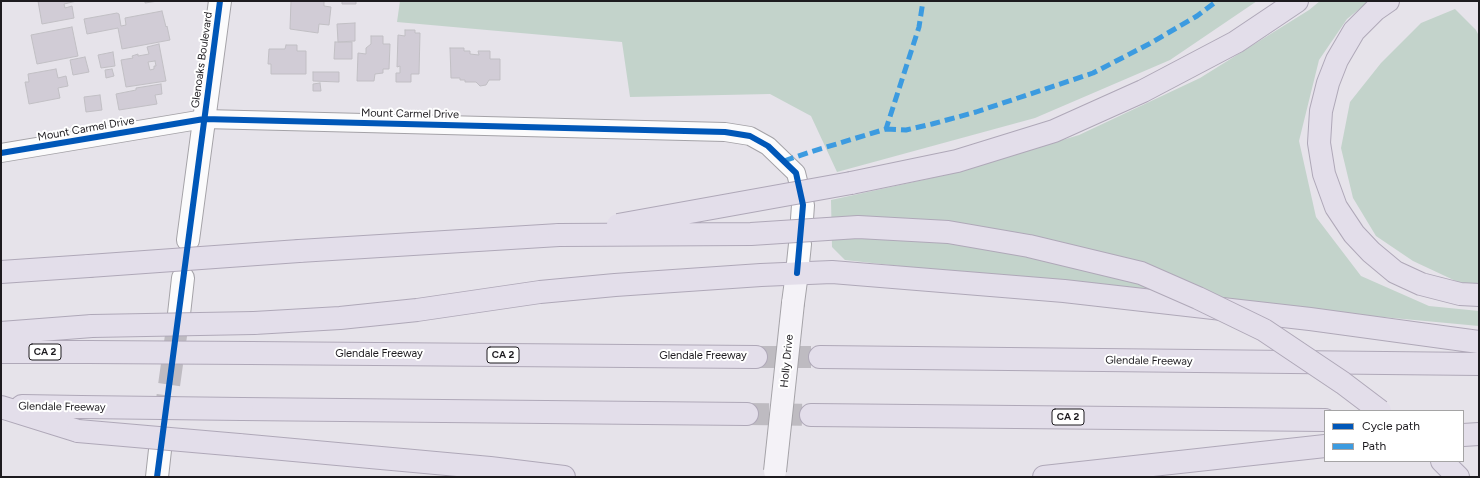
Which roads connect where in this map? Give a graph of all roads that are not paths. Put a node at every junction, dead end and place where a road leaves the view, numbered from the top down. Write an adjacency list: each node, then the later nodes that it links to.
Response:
1 (220, 1): 4 (street, Glenoaks Boulevard)
2 (1298, 1): 7 (highway, bridge)
3 (1388, 1): 13 (highway)
4 (204, 119): 5 (street, Mount Carmel Drive); 6 (street, Mount Carmel Drive); 8 (street, Glenoaks Boulevard)
5 (1, 153)
6 (802, 203)
7 (559, 235): 10 (highway, bridge); 22 (highway, bridge)
8 (188, 240)
9 (800, 244): 11 (street, Holly Drive)
10 (1, 272)
11 (797, 272): 15 (highway, bridge); 16 (highway); 33 (main road, Holly Drive, bridge)
12 (183, 278): 14 (street)
13 (1479, 295)
14 (179, 314)
15 (1, 333)
16 (1479, 342)
17 (1, 352): 18 (highway, Glendale Freeway / CA 2, bridge)
18 (756, 357)
19 (820, 357): 20 (highway, Glendale Freeway)
20 (1479, 364)
21 (1, 406): 23 (highway, Glendale Freeway, bridge); 35 (highway, bridge)
22 (1379, 410)
23 (747, 414)
24 (811, 415): 25 (highway, CA 2)
25 (1324, 420)
26 (1464, 420): 27 (highway)
27 (1479, 420)
28 (1479, 434): 29 (highway)
29 (1464, 435)
30 (1324, 446): 36 (highway)
31 (160, 450): 34 (street)
32 (1443, 462): 37 (highway)
33 (775, 474)
34 (157, 477)
35 (564, 477)
36 (1044, 477)
37 (1458, 477)

